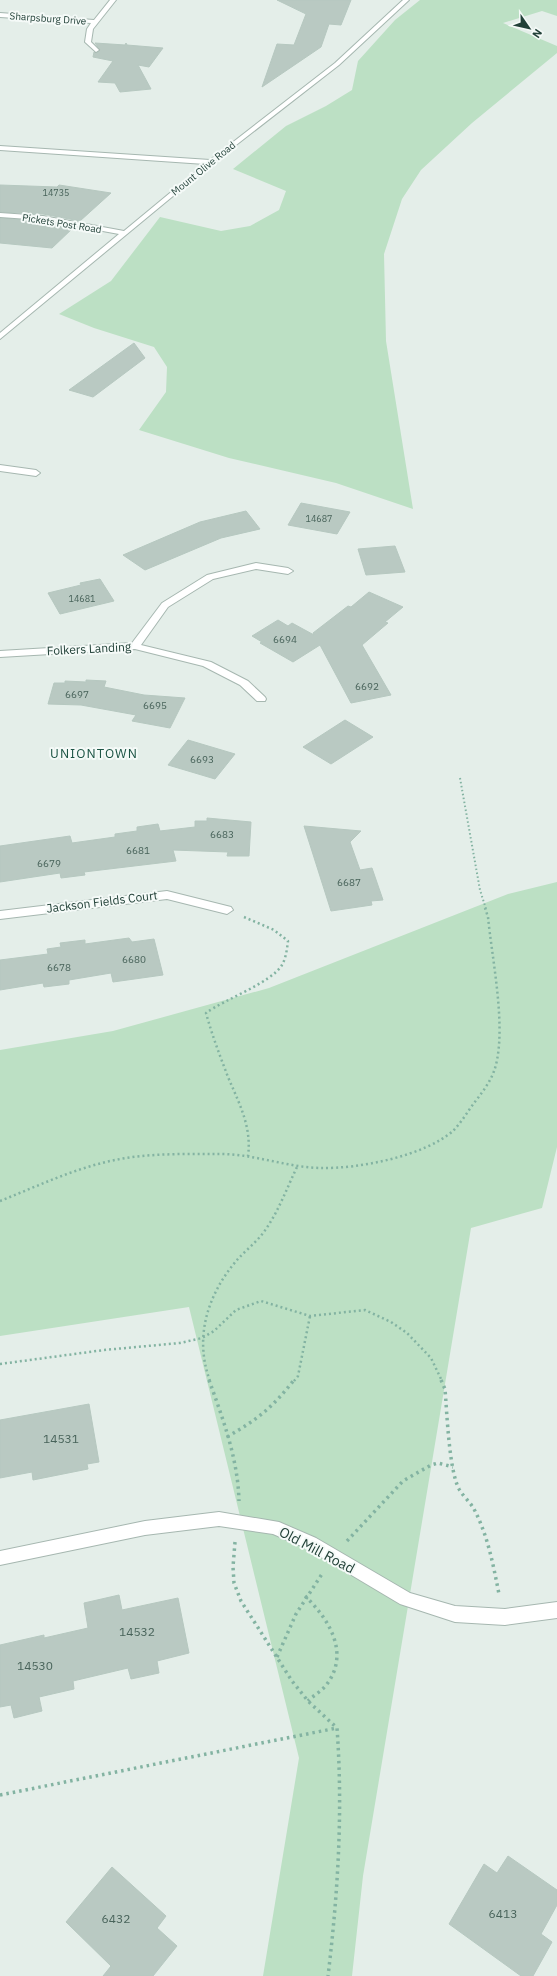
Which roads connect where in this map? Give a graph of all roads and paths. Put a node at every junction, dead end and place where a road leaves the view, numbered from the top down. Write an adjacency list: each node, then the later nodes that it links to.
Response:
1 (113, 0): 4 (street)
2 (406, 0): 7 (street, Mount Olive Road)
3 (0, 15): 4 (street, Sharpsburg Drive)
4 (96, 22): 5 (street)
5 (96, 50)
6 (0, 148): 7 (street)
7 (211, 162): 9 (street, Mount Olive Road)
8 (0, 215): 9 (street, Pickets Post Road)
9 (124, 233): 10 (street, Mount Olive Road)
10 (0, 336)
11 (0, 468): 12 (street)
12 (36, 474)
13 (288, 571): 14 (street)
14 (135, 646): 15 (street, Folkers Landing); 16 (street, Folkers Landing)
15 (0, 654)
16 (261, 699)
17 (460, 778): 21 (path)
18 (227, 910): 19 (street, Jackson Fields Court); 20 (path)
19 (0, 914)
20 (248, 1156): 21 (path); 22 (path)
21 (297, 1167): 24 (path)
22 (0, 1201)
23 (310, 1316): 24 (path); 26 (path); 27 (path)
24 (202, 1338): 25 (path); 26 (path)
25 (0, 1364)
26 (227, 1437): 28 (path)
27 (453, 1467): 29 (path); 33 (path)
28 (238, 1522): 29 (street, Old Mill Road); 30 (street, Old Mill Road); 34 (path)
29 (334, 1557): 31 (path); 33 (street, Old Mill Road)
30 (0, 1558)
31 (305, 1596): 34 (path); 35 (path)
32 (557, 1610): 33 (street, Old Mill Road)
33 (505, 1617)
34 (277, 1658): 35 (path)
35 (308, 1700): 36 (path)
36 (337, 1728): 37 (path); 38 (path)
37 (0, 1795)
38 (328, 1976)

